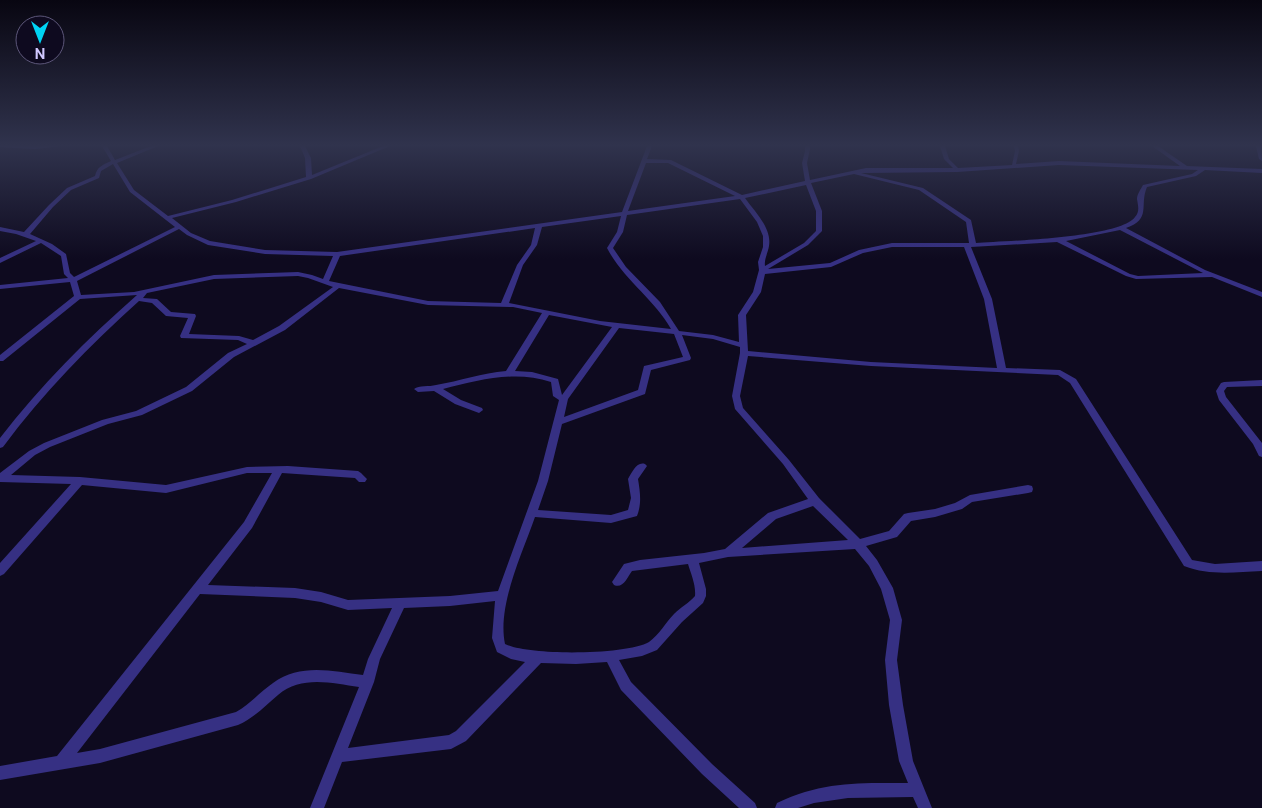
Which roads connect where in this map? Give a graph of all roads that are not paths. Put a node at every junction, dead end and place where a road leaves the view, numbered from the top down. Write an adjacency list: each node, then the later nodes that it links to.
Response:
1 (79, 184): 17 (street)
2 (127, 184): 12 (street)
3 (290, 184): 12 (street)
4 (636, 184): 11 (street)
5 (714, 184): 10 (street)
6 (797, 184): 10 (street)
7 (809, 184): 23 (street)
8 (897, 184): 20 (street)
9 (1154, 184): 15 (street)
10 (741, 197): 11 (street); 23 (street)
11 (624, 214): 13 (street); 36 (street)
12 (166, 218): 14 (street)
13 (539, 226): 21 (street); 33 (street)
14 (179, 227): 21 (street); 25 (street)
15 (1121, 228): 18 (street); 24 (street)
16 (0, 229): 17 (street)
17 (26, 234): 19 (street)
18 (1059, 240): 20 (street); 24 (street)
19 (41, 241): 22 (street); 25 (street)
20 (970, 246): 23 (street); 40 (street)
21 (337, 254): 26 (street)
22 (0, 261)
23 (762, 271): 38 (street)
24 (1214, 276): 30 (street)
25 (73, 280): 28 (street); 31 (street)
26 (325, 282): 27 (street); 29 (street)
27 (338, 286): 33 (street); 37 (street)
28 (0, 287)
29 (145, 292): 31 (street); 32 (street)
30 (1262, 295)
31 (78, 297): 39 (street)
32 (137, 299): 37 (street); 48 (street)
33 (504, 305): 34 (street)
34 (547, 312): 35 (street); 41 (street)
35 (617, 325): 36 (street); 45 (street)
36 (676, 333): 38 (street); 47 (street)
37 (252, 343): 52 (street)
38 (744, 349): 40 (street); 56 (street)
39 (0, 359)
40 (1002, 370): 61 (street)
41 (510, 372): 44 (street); 45 (street)
42 (1262, 383): 49 (street)
43 (418, 389): 44 (street)
44 (438, 390): 46 (street)
45 (564, 399): 47 (street)
46 (478, 410)
47 (557, 423): 57 (street)
48 (0, 445)
49 (1262, 454)
50 (642, 466): 57 (street)
51 (279, 469): 53 (street); 54 (street); 64 (street)
52 (0, 478): 54 (street)
53 (362, 479)
54 (80, 481): 62 (street)
55 (1028, 489): 58 (street)
56 (815, 501): 58 (street); 59 (street)
57 (531, 513): 65 (street)
58 (858, 544): 59 (street); 73 (street)
59 (728, 553): 60 (street)
60 (692, 560): 63 (street); 67 (street)
61 (1262, 566)
62 (0, 571)
63 (618, 582)
64 (198, 589): 66 (street); 71 (street)
65 (502, 595): 66 (street); 68 (street)
66 (400, 604): 69 (street)
67 (610, 655): 68 (street); 75 (street)
68 (537, 659): 70 (street)
69 (368, 682): 70 (street); 71 (street)
70 (338, 756): 74 (street)
71 (62, 761): 72 (street)
72 (0, 773)
73 (918, 790): 76 (street); 77 (street)
74 (317, 808)
75 (750, 808)
76 (782, 808)
77 (925, 808)

